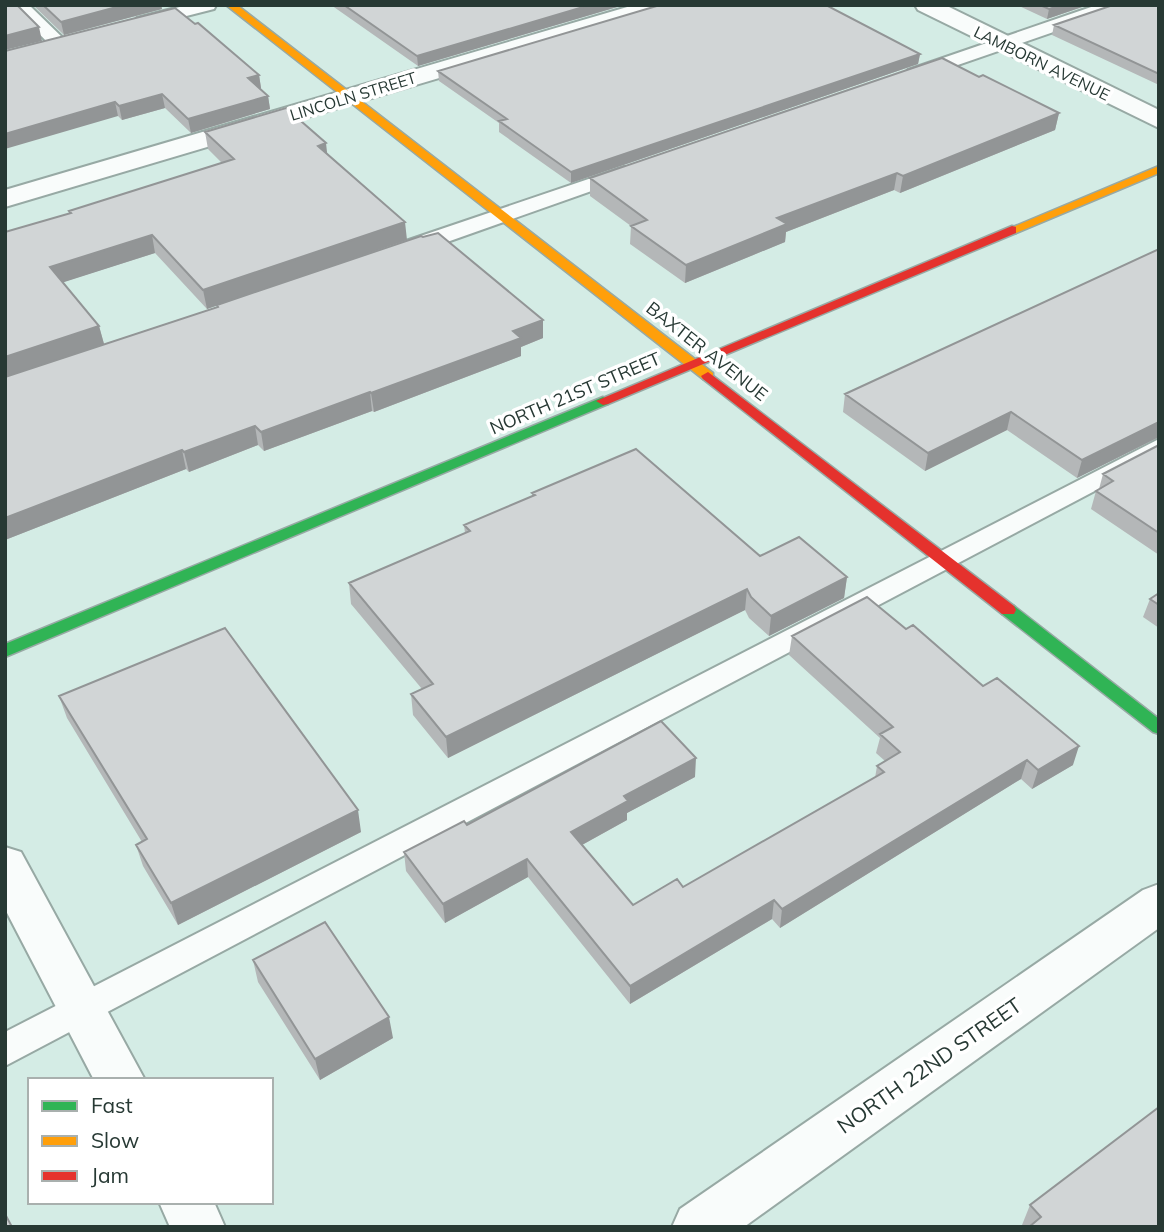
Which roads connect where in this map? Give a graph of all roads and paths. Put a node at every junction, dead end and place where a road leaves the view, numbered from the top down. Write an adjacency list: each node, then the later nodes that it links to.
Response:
1 (19, 5): 9 (lane)
2 (208, 5): 7 (lane)
3 (231, 5): 11 (street, BAXTER AVENUE)
4 (660, 5): 11 (street, LINCOLN STREET)
5 (926, 5): 8 (street, LAMBORN AVENUE)
6 (1114, 5): 8 (lane)
7 (127, 27)
8 (1004, 44): 10 (lane); 12 (street, LAMBORN AVENUE)
9 (38, 50)
10 (901, 79)
11 (347, 98): 15 (street, LINCOLN STREET); 16 (street, BAXTER AVENUE)
12 (1159, 120)
13 (642, 167): 16 (lane)
14 (1159, 169): 18 (street, NORTH 21ST STREET)
15 (5, 200)
16 (500, 216): 17 (lane); 18 (street, BAXTER AVENUE)
17 (383, 257)
18 (693, 365): 20 (street, BAXTER AVENUE); 21 (street, NORTH 21ST STREET)
19 (1159, 447): 20 (lane)
20 (942, 559): 22 (street, BAXTER AVENUE); 25 (lane)
21 (5, 651)
22 (1159, 728)
23 (5, 864): 25 (street)
24 (1159, 904): 30 (street, NORTH 22ND STREET)
25 (82, 1008): 26 (lane); 27 (street)
26 (5, 1050)
27 (119, 1078)
28 (186, 1204): 29 (street)
29 (198, 1227)
30 (699, 1227)

